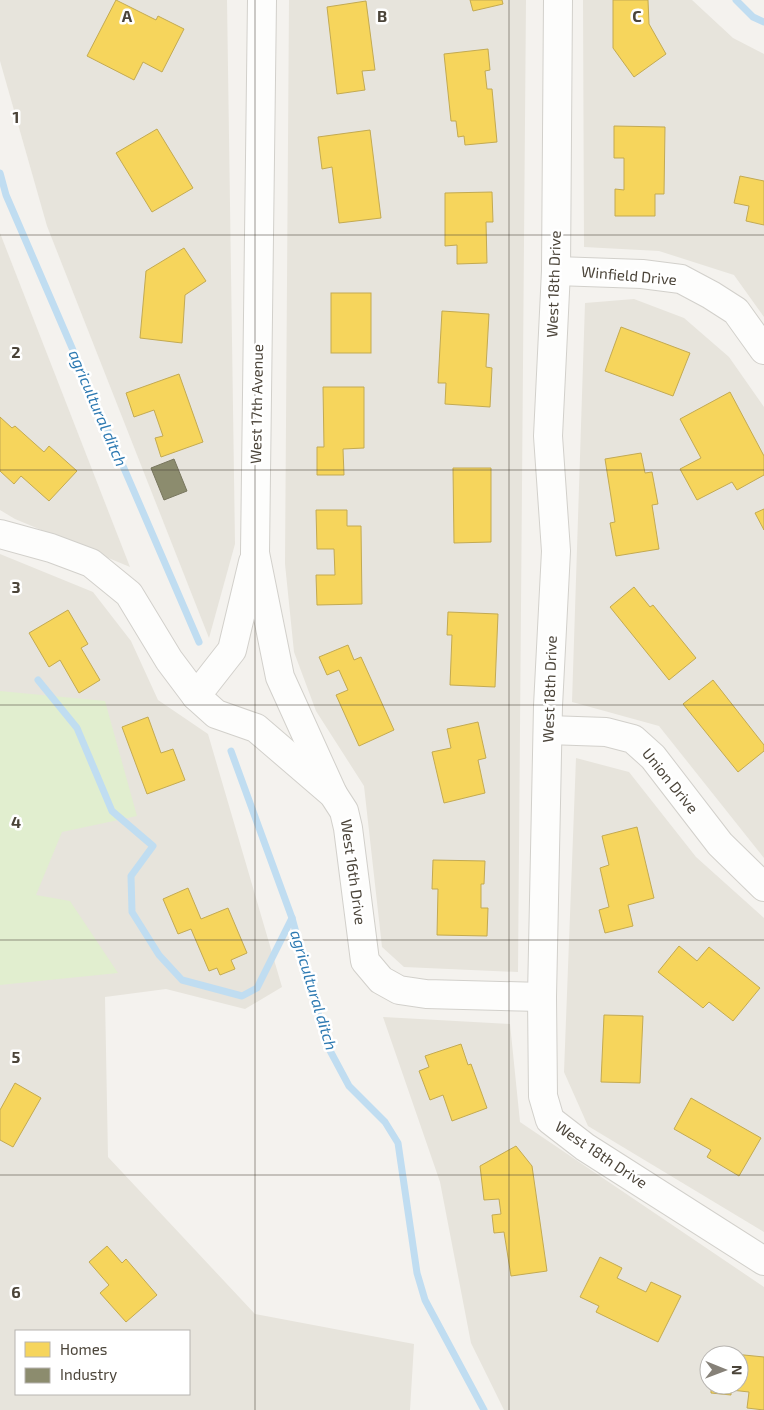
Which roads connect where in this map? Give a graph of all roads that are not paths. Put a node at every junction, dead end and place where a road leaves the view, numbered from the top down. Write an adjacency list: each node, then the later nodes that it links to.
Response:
1 (262, 0): 6 (street, West 17th Avenue)
2 (558, 0): 3 (street, West 18th Drive)
3 (556, 271): 4 (street, Winfield Drive); 8 (street, West 18th Drive)
4 (764, 350)
5 (0, 534): 7 (street, West 16th Drive)
6 (256, 554): 7 (street); 9 (street, West 17th Avenue)
7 (196, 696): 9 (street, West 16th Drive)
8 (548, 730): 10 (street, Union Drive); 11 (street, West 18th Drive)
9 (333, 794): 11 (street, West 16th Drive)
10 (764, 887)
11 (542, 997): 12 (street, West 18th Drive)
12 (764, 1261)

